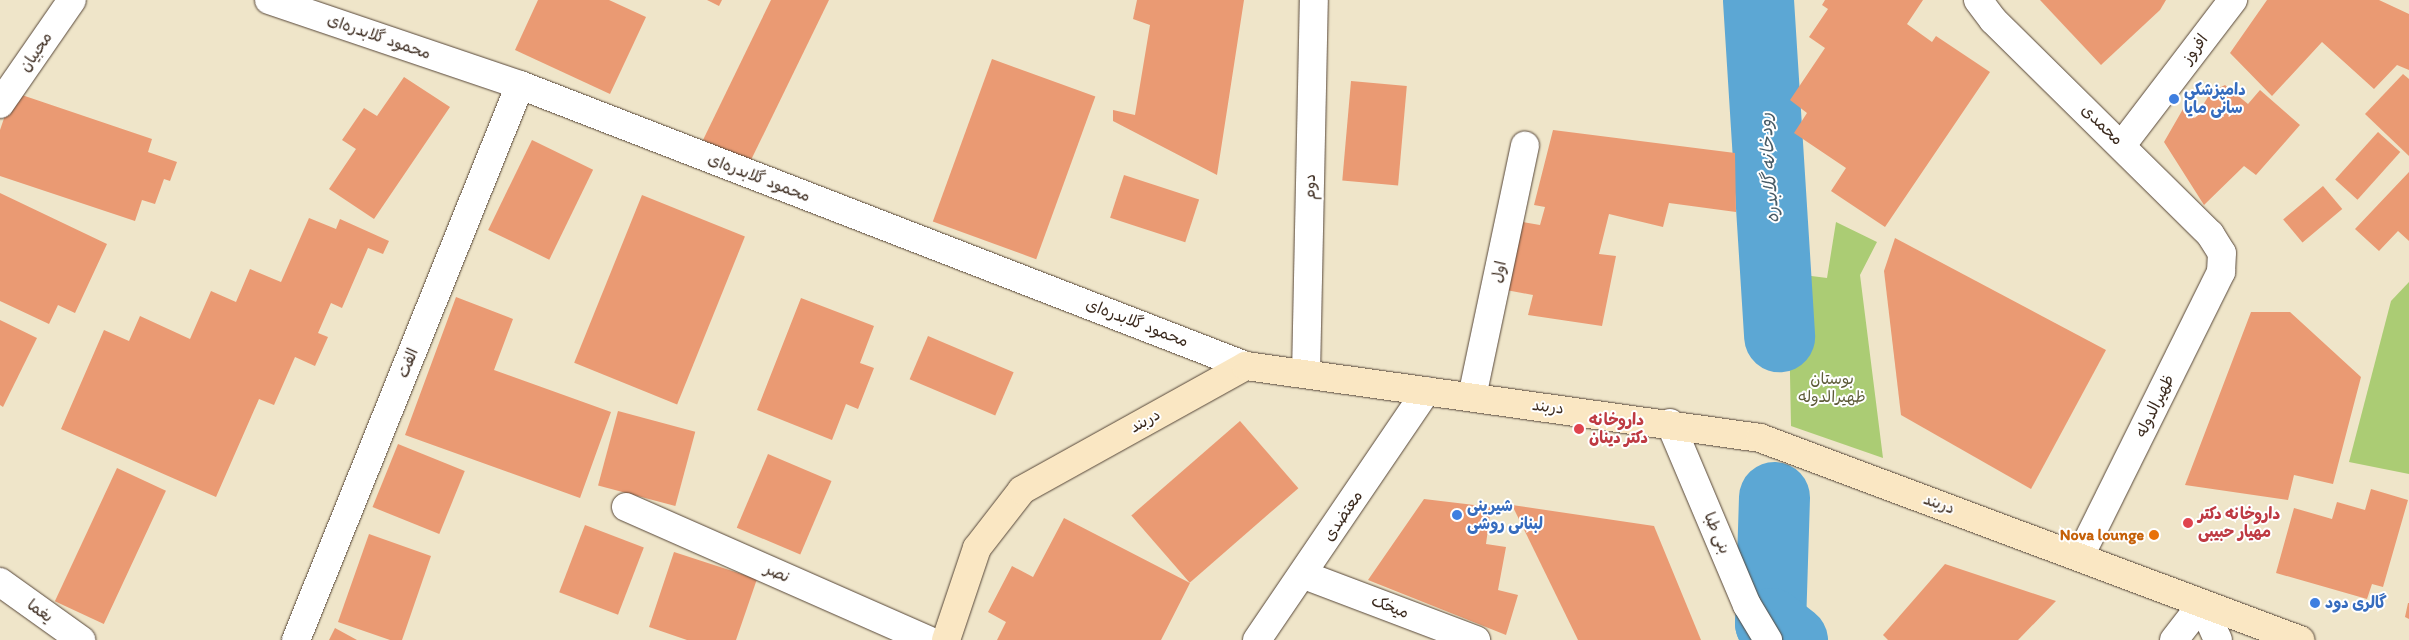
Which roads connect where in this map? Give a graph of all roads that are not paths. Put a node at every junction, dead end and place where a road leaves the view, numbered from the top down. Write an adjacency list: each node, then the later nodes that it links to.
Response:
1 (72, 0): 7 (street, محبیان)
2 (269, 0): 6 (street, محمود گلابدره‌ای)
3 (1314, 0): 12 (street, دوم)
4 (1978, 0): 8 (street, محمدی)
5 (2233, 0): 8 (street, افروز)
6 (520, 85): 11 (street, محمود گلابدره‌ای); 22 (street, الفت)
7 (0, 104)
8 (2122, 145): 10 (street, محمدی)
9 (1525, 146): 14 (street, اول)
10 (2222, 253): 17 (street, ظهیرالدوله)
11 (1246, 366): 12 (main road, دربند); 24 (main road, دربند)
12 (1306, 374): 13 (main road, دربند)
13 (1426, 391): 14 (main road, دربند); 18 (street, معتضدی)
14 (1472, 397): 15 (main road, دربند)
15 (1670, 423): 17 (main road, دربند); 27 (street, بنی طبا)
16 (626, 507): 23 (street, نصر)
17 (2080, 556): 20 (main road, دربند)
18 (1304, 575): 25 (street, معتضدی); 26 (street, میخک)
19 (0, 582): 21 (street, یغما)
20 (2202, 604): 28 (street); 29 (street); 30 (main road, دربند)
21 (81, 640)
22 (296, 640)
23 (928, 640)
24 (946, 640)
25 (1258, 640)
26 (1476, 640)
27 (1768, 640)
28 (2174, 640)
29 (2218, 640)
30 (2300, 640)

